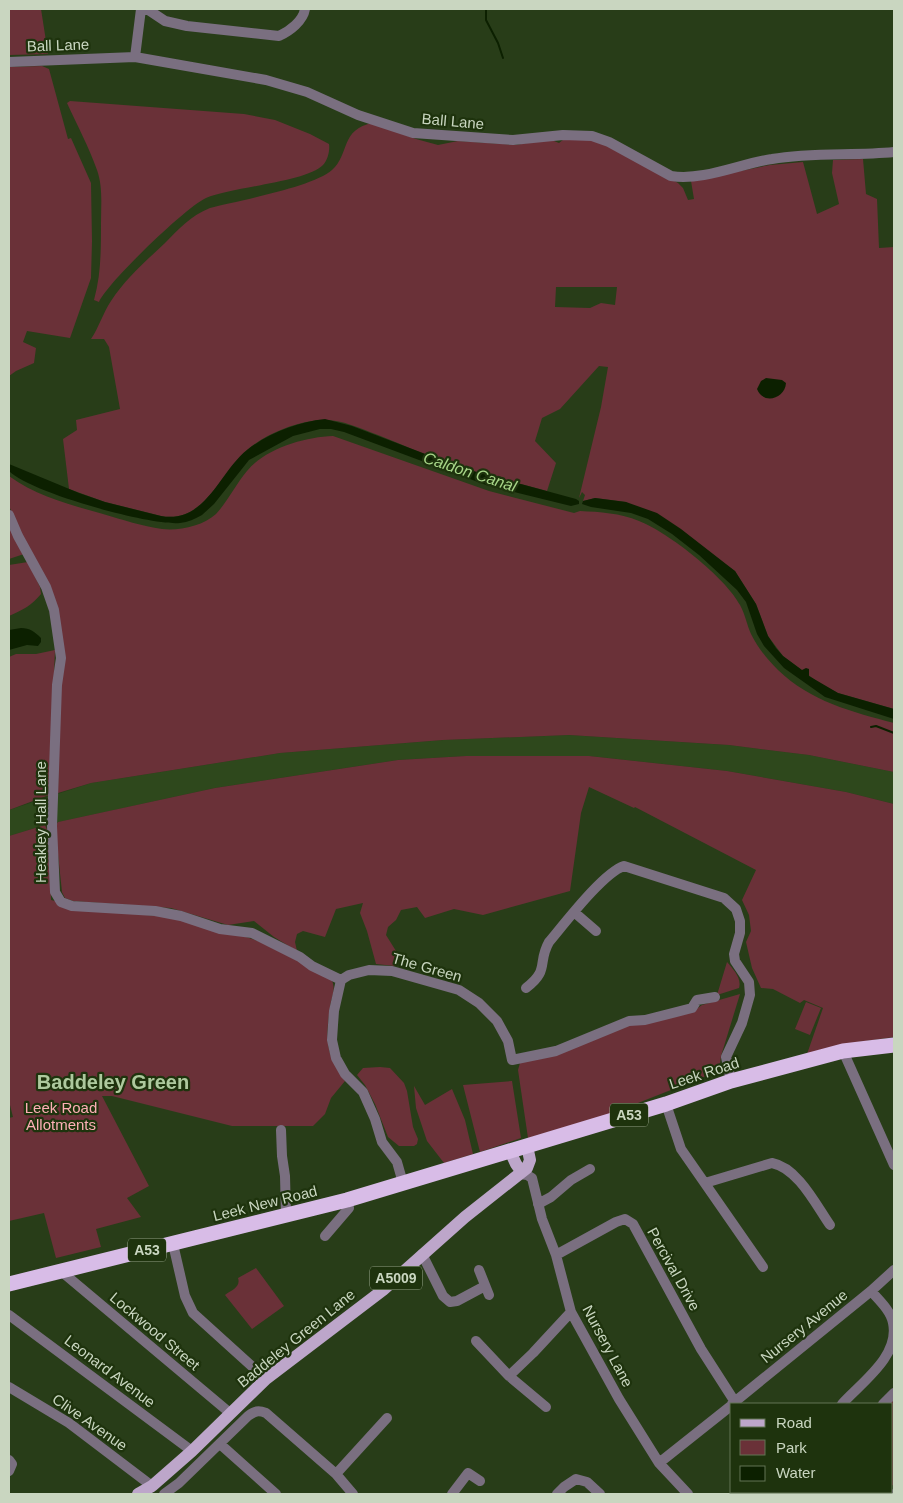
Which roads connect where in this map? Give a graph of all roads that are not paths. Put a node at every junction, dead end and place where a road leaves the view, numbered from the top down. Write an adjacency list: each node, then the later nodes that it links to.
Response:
1 (141, 9): 4 (street)
2 (147, 9): 3 (street)
3 (305, 9)
4 (135, 57): 5 (street, Ball Lane); 6 (street, Ball Lane)
5 (9, 62)
6 (894, 152)
7 (9, 515): 10 (street, Heakley Hall Lane)
8 (574, 912): 9 (street); 11 (street); 15 (street)
9 (596, 930)
10 (341, 980): 12 (street, The Green); 24 (street)
11 (526, 988)
12 (714, 997)
13 (894, 1045): 14 (highway, Leek Road / A53)
14 (844, 1051): 15 (highway, Leek Road / A53); 19 (street)
15 (731, 1081): 16 (highway, Leek Road / A53)
16 (666, 1104): 18 (highway, Leek Road / A53); 25 (street)
17 (283, 1134): 28 (street)
18 (527, 1146): 20 (highway, Leek New Road / A53); 23 (main road)
19 (890, 1148): 21 (street)
20 (510, 1151): 23 (main road); 24 (highway, Leek New Road / A53)
21 (894, 1165)
22 (590, 1169): 27 (street)
23 (520, 1172): 27 (street, Nursery Lane); 32 (main road, Baddeley Green Lane / A5009)
24 (403, 1183): 26 (highway, Leek New Road / A53)
25 (705, 1183): 29 (street); 34 (street)
26 (347, 1200): 28 (highway, Leek New Road / A53); 30 (street)
27 (538, 1204): 33 (street, Nursery Lane)
28 (286, 1215): 31 (highway, Leek New Road / A53)
29 (830, 1225)
30 (325, 1236)
31 (173, 1244): 37 (highway, Leek New Road / A53); 45 (street)
32 (422, 1254): 35 (street); 45 (main road, Baddeley Green Lane / A5009)
33 (556, 1255): 40 (street, Nursery Lane); 48 (street, Percival Drive)
34 (763, 1267)
35 (479, 1270)
36 (894, 1270): 39 (street, Nursery Avenue)
37 (62, 1272): 38 (highway, Leek New Road / A53); 54 (street, Lockwood Street)
38 (9, 1284)
39 (871, 1291): 42 (street); 49 (street, Nursery Avenue)
40 (571, 1312): 44 (street); 60 (street, Nursery Lane)
41 (9, 1315): 58 (street, Leonard Avenue)
42 (894, 1321): 50 (street)
43 (476, 1341): 44 (street)
44 (509, 1376): 53 (street)
45 (266, 1379): 54 (main road, Baddeley Green Lane / A5009)
46 (9, 1387): 64 (street, Clive Avenue)
47 (894, 1393): 51 (street)
48 (730, 1403)
49 (733, 1403)
50 (843, 1403)
51 (884, 1403)
52 (730, 1406): 60 (street, Nursery Avenue)
53 (546, 1407)
54 (233, 1410): 55 (street, Lockwood Street); 58 (main road, Baddeley Green Lane / A5009)
55 (246, 1417): 57 (street); 62 (street)
56 (386, 1418): 62 (street)
57 (220, 1444): 66 (street); 67 (street)
58 (192, 1451): 64 (main road, Baddeley Green Lane / A5009)
59 (9, 1460): 61 (street)
60 (659, 1463): 72 (street, Nursery Lane)
61 (9, 1471)
62 (336, 1474): 68 (street)
63 (480, 1482): 69 (street)
64 (152, 1486): 65 (main road, Baddeley Green Lane / A5009)
65 (138, 1494)
66 (164, 1494)
67 (276, 1494)
68 (353, 1494)
69 (452, 1494)
70 (557, 1494): 71 (street)
71 (600, 1494)
72 (688, 1494)

